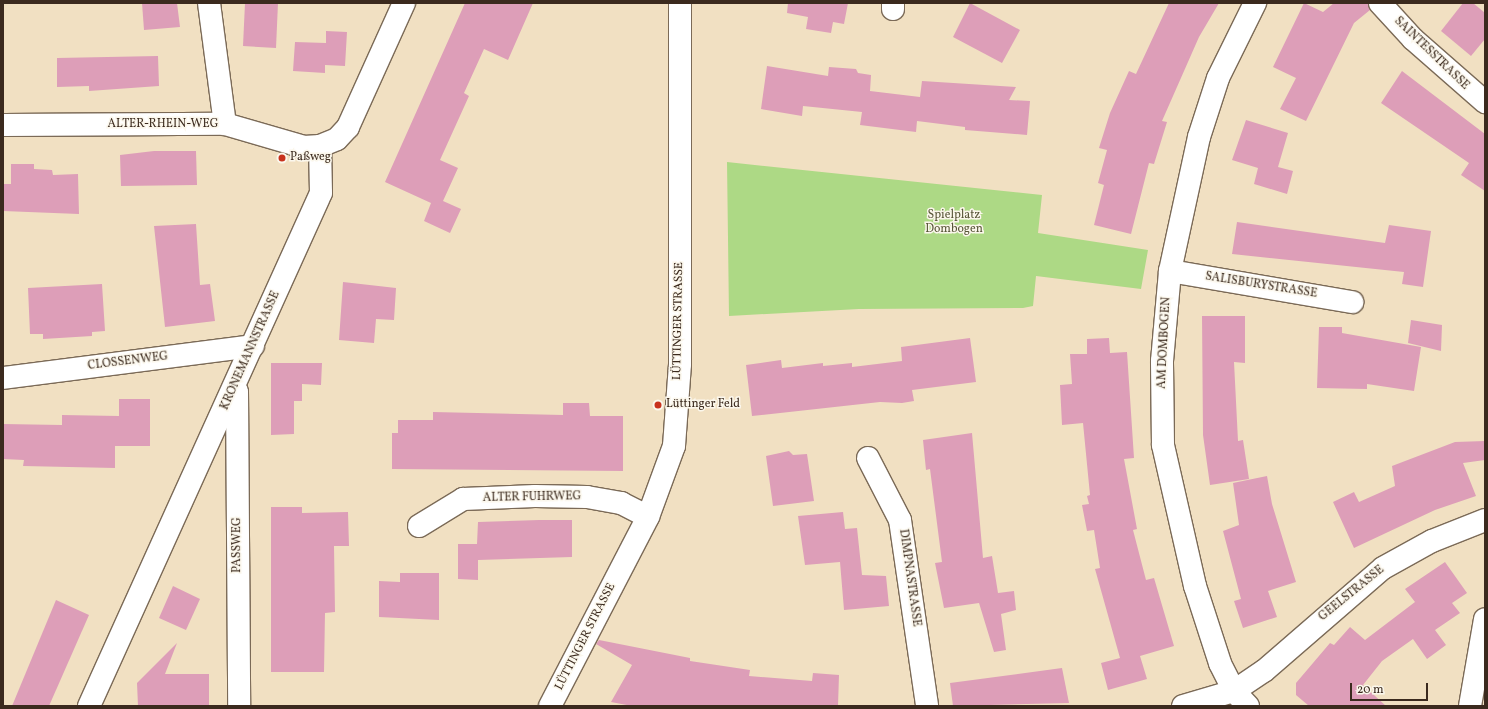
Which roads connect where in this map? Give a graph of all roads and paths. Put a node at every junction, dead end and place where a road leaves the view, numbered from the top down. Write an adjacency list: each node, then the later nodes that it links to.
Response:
1 (209, 3): 7 (street)
2 (404, 3): 9 (street)
3 (680, 3): 16 (street, LÜTTINGER STRASSE)
4 (1256, 3): 10 (street, AM DOMBOGEN)
5 (1380, 3): 6 (street, SAINTESSTRASSE)
6 (1485, 102)
7 (225, 124): 8 (street, ALTER-RHEIN-WEG); 9 (street, ALTER-RHEIN-WEG)
8 (3, 125)
9 (320, 146): 12 (street, KRONEMANNSTRASSE)
10 (1170, 271): 11 (street, SALISBURYSTRASSE); 20 (street, AM DOMBOGEN)
11 (1352, 302)
12 (253, 346): 13 (street, CLOSSENWEG); 14 (street, KRONEMANNSTRASSE)
13 (3, 378)
14 (237, 384): 21 (street, KRONEMANNSTRASSE); 22 (street, PASSWEG)
15 (868, 458): 24 (street, DIMPNASTRASSE)
16 (648, 517): 18 (street, ALTER FUHRWEG); 23 (street, LÜTTINGER STRASSE)
17 (1485, 520): 20 (street, GEELSTRASSE)
18 (419, 526)
19 (1485, 619): 26 (street)
20 (1241, 699): 25 (street, GEELSTRASSE)
21 (89, 706)
22 (239, 706)
23 (550, 706)
24 (927, 706)
25 (1183, 706)
26 (1470, 706)

